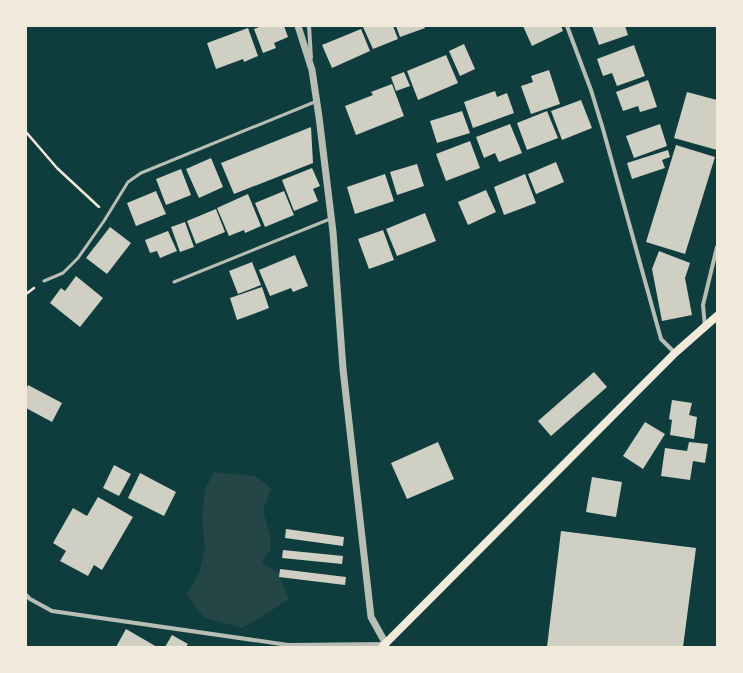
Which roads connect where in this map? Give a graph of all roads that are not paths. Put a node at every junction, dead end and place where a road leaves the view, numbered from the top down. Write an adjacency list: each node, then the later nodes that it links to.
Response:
1 (298, 26): 4 (street)
2 (309, 26): 4 (street)
3 (566, 26): 12 (street)
4 (312, 70): 5 (street)
5 (317, 101): 6 (street); 8 (lane)
6 (331, 219): 9 (lane); 14 (street)
7 (717, 247): 11 (street)
8 (44, 281)
9 (174, 282)
10 (717, 316): 11 (main road)
11 (705, 328): 12 (main road)
12 (675, 353): 14 (main road)
13 (26, 595): 14 (street)
14 (385, 646)

